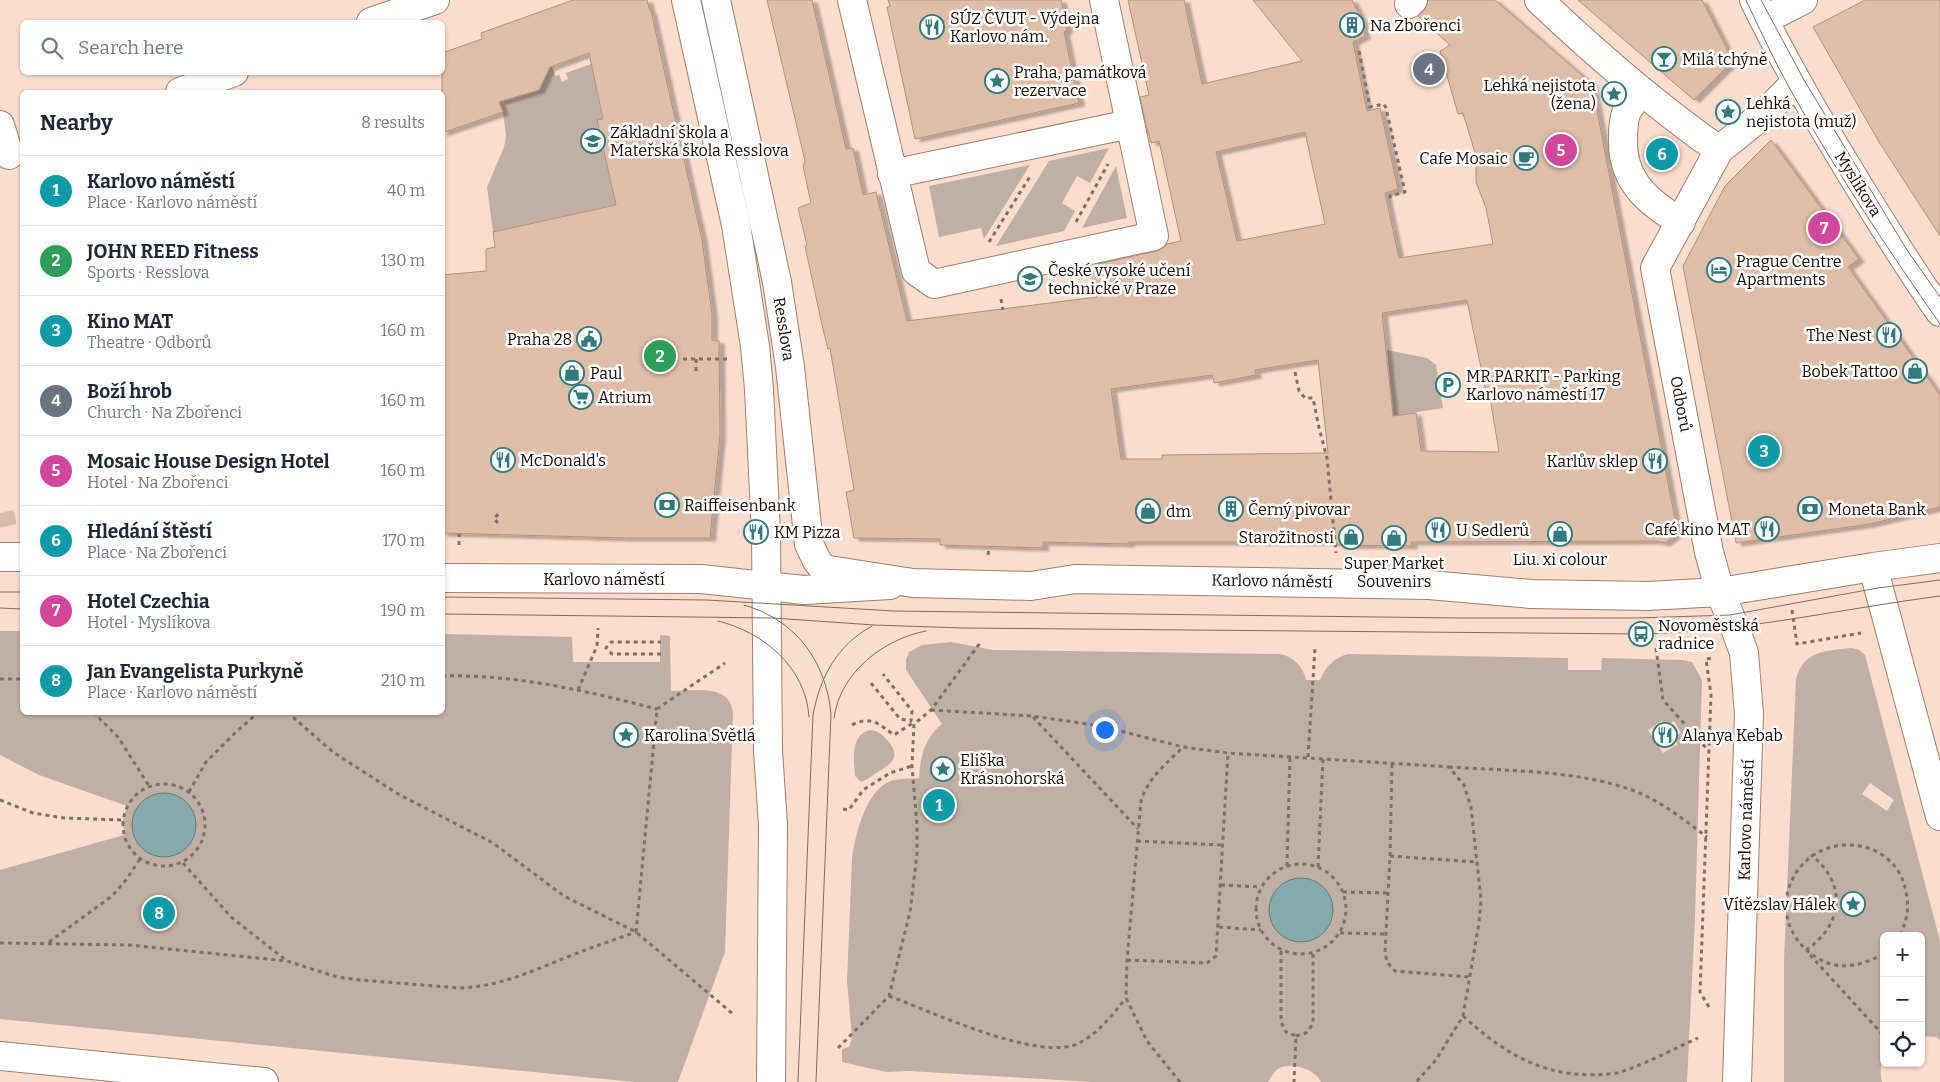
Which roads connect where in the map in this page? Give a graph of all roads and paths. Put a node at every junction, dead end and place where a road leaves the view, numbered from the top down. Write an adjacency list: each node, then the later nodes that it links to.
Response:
1 (436, 0): 9 (main road)
2 (686, 0): 44 (main road, Resslova)
3 (716, 0): 43 (main road, Resslova)
4 (852, 0): 20 (main road)
5 (1104, 0): 15 (main road)
6 (1539, 0): 14 (main road)
7 (1803, 0): 8 (main road)
8 (1759, 10): 12 (main road, Myslíkova)
9 (375, 14)
10 (1359, 51): 21 (path)
11 (226, 75): 13 (main road)
12 (1796, 82): 18 (main road, Odborů); 25 (main road, Myslíkova)
13 (185, 90)
14 (1641, 92): 18 (main road); 22 (main road)
15 (1130, 124): 17 (main road); 23 (path); 23 (main road)
16 (0, 125): 19 (main road)
17 (1052, 141): 20 (main road); 24 (path)
18 (1719, 150): 22 (main road, Odborů)
19 (10, 154)
20 (892, 174): 24 (main road)
21 (1391, 202)
22 (1681, 222): 45 (main road, Odborů)
23 (1056, 258): 24 (main road)
24 (968, 277)
25 (1940, 312)
26 (683, 359): 27 (path)
27 (696, 359): 28 (path); 30 (path)
28 (734, 359)
29 (1295, 372): 36 (path)
30 (696, 373)
31 (498, 514): 32 (path)
32 (498, 523)
33 (459, 534): 34 (path)
34 (459, 545)
35 (989, 547): 37 (path)
36 (1336, 553)
37 (988, 555)
38 (0, 557): 39 (main road)
39 (20, 557)
40 (1940, 558): 41 (main road, Karlovo náměstí)
41 (1873, 567): 45 (main road, Karlovo náměstí); 85 (main road)
42 (445, 578): 44 (main road, Karlovo náměstí)
43 (912, 583): 44 (main road, Karlovo náměstí); 45 (main road, Karlovo náměstí)
44 (765, 586): 130 (main road)
45 (1720, 592): 134 (main road, Karlovo náměstí)
46 (598, 628): 51 (path)
47 (1865, 633): 50 (path)
48 (661, 642): 52 (path)
49 (980, 643): 65 (path)
50 (1797, 644)
51 (597, 646): 52 (path); 63 (path)
52 (606, 648): 55 (path)
53 (1315, 648): 76 (path)
54 (1656, 648): 73 (path)
55 (661, 654)
56 (1718, 658): 73 (path)
57 (725, 663): 64 (path)
58 (883, 674): 70 (path)
59 (445, 676): 63 (path)
60 (0, 679): 61 (path)
61 (20, 679)
62 (871, 683): 70 (path)
63 (578, 690): 64 (path)
64 (657, 709): 106 (path)
65 (931, 710): 69 (path); 70 (path)
66 (96, 715): 81 (path)
67 (256, 715): 82 (path)
68 (290, 715): 106 (path)
69 (1032, 716): 72 (path); 87 (path)
70 (912, 722): 71 (path); 79 (path)
71 (852, 725)
72 (1183, 747): 74 (path); 87 (path)
73 (1709, 751): 88 (path)
74 (1228, 753): 75 (path); 90 (path)
75 (1290, 756): 76 (path); 96 (path)
76 (1308, 757): 77 (path)
77 (1323, 758): 78 (path); 97 (path)
78 (1392, 764): 80 (path); 92 (path)
79 (912, 766): 84 (path); 120 (path)
80 (1449, 767): 88 (path); 94 (path)
81 (149, 786): 82 (path); 86 (path)
82 (190, 792): 95 (path)
83 (0, 800): 86 (path)
84 (844, 809)
85 (1940, 816)
86 (123, 820): 93 (path)
87 (1138, 829): 89 (path)
88 (1707, 838): 119 (path)
89 (1137, 841): 90 (path); 116 (path)
90 (1222, 845): 98 (path)
91 (1811, 855): 103 (path); 107 (path); 112 (path)
92 (1390, 856): 94 (path); 101 (path)
93 (140, 859): 95 (path); 111 (path)
94 (1476, 862): 118 (path)
95 (183, 863): 117 (path)
96 (1287, 866): 97 (path); 99 (path)
97 (1318, 867): 100 (path)
98 (1221, 885): 99 (path); 104 (path)
99 (1261, 887): 105 (path)
100 (1343, 892): 101 (path); 108 (path)
101 (1388, 893): 109 (path)
102 (1773, 904): 103 (path)
103 (1786, 905): 112 (path)
104 (1218, 927): 105 (path); 116 (path)
105 (1261, 930): 113 (path)
106 (636, 932): 117 (path); 122 (path)
107 (1902, 932)
108 (1340, 934): 109 (path); 114 (path)
109 (1385, 934): 118 (path)
110 (0, 942): 111 (path)
111 (48, 942): 117 (path)
112 (1806, 950): 115 (path); 124 (path)
113 (1282, 951): 114 (path); 125 (path)
114 (1313, 953): 125 (path)
115 (1880, 956)
116 (1127, 960): 121 (path)
117 (287, 962)
118 (1469, 977): 123 (path)
119 (1700, 992)
120 (889, 996): 121 (path); 127 (path)
121 (1126, 998): 131 (path)
122 (733, 1014)
123 (1463, 1016): 126 (path); 133 (path)
124 (1880, 1032)
125 (1296, 1036): 132 (path)
126 (1698, 1038)
127 (838, 1048)
128 (0, 1056): 129 (main road)
129 (264, 1082)
130 (771, 1082)
131 (1180, 1082)
132 (1294, 1082)
133 (1416, 1082)
134 (1737, 1082)

